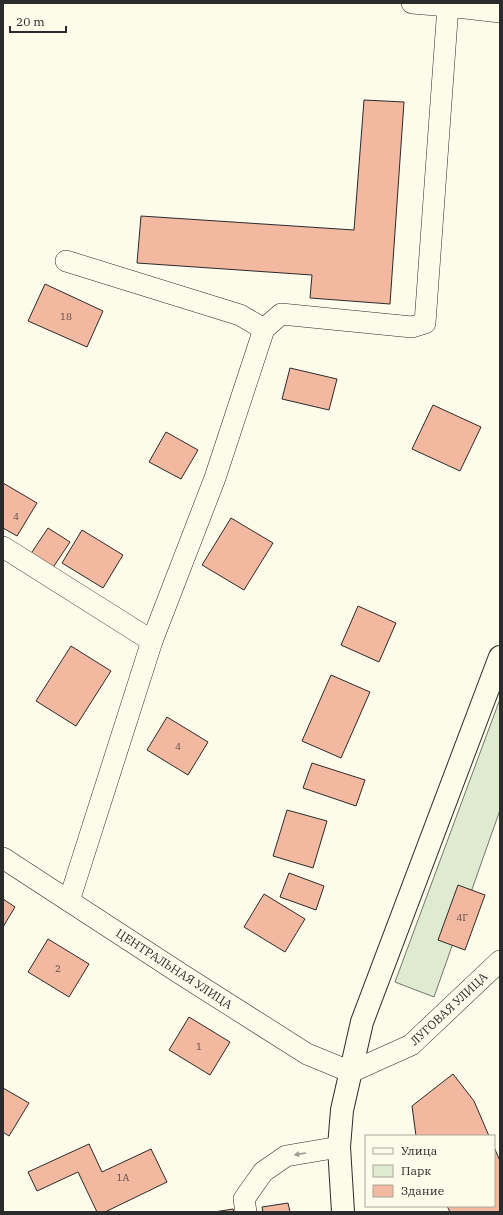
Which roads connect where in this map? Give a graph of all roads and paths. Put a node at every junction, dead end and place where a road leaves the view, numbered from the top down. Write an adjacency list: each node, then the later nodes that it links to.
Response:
1 (412, 3): 2 (street)
2 (448, 6): 3 (street); 5 (street)
3 (500, 12)
4 (66, 261): 5 (street)
5 (264, 329): 7 (street)
6 (3, 547): 7 (street)
7 (152, 641): 10 (street)
8 (500, 657): 12 (main road)
9 (3, 858): 10 (street, ЦЕНТРАЛЬНАЯ УЛИЦА)
10 (69, 901): 12 (street, ЦЕНТРАЛЬНАЯ УЛИЦА)
11 (500, 961): 12 (street, ЛУГОВАЯ УЛИЦА)
12 (351, 1072): 13 (main road)
13 (339, 1148): 14 (street, one-way to 14); 15 (main road)
14 (246, 1212)
15 (343, 1212)

